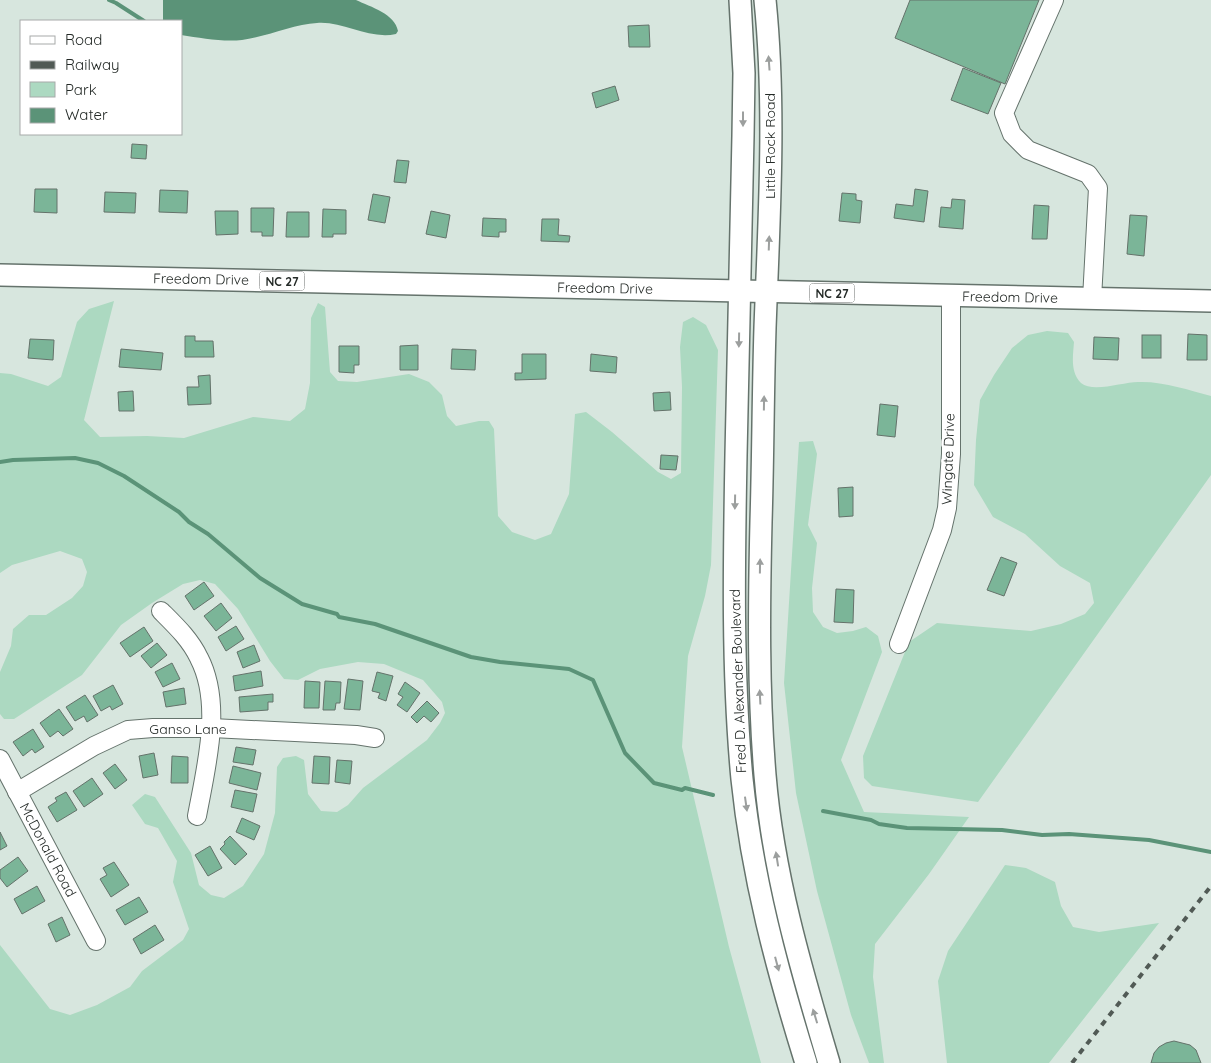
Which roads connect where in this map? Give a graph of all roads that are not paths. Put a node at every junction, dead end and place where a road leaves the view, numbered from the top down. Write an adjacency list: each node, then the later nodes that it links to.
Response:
1 (740, 0): 5 (main road, Little Rock Road, one-way to 5)
2 (764, 0): 6 (main road, Little Rock Road, one-way to 2)
3 (1054, 0): 8 (street)
4 (0, 275): 5 (main road, Freedom Drive / NC 27)
5 (740, 291): 6 (main road, Freedom Drive / NC 27); 18 (main road, Fred D. Alexander Boulevard, one-way to 18)
6 (767, 292): 7 (main road, Freedom Drive / NC 27); 19 (main road, Fred D. Alexander Boulevard, one-way to 6)
7 (951, 296): 8 (main road, Freedom Drive / NC 27); 11 (street, Wingate Drive)
8 (1092, 299): 9 (main road, Freedom Drive / NC 27)
9 (1211, 301)
10 (160, 610): 12 (street)
11 (899, 644)
12 (212, 728): 13 (street, Ganso Lane); 15 (street, Ganso Lane); 16 (street)
13 (375, 738)
14 (0, 759): 15 (street, McDonald Road)
15 (17, 792): 17 (street, McDonald Road)
16 (197, 816)
17 (96, 941)
18 (806, 1063)
19 (829, 1063)

